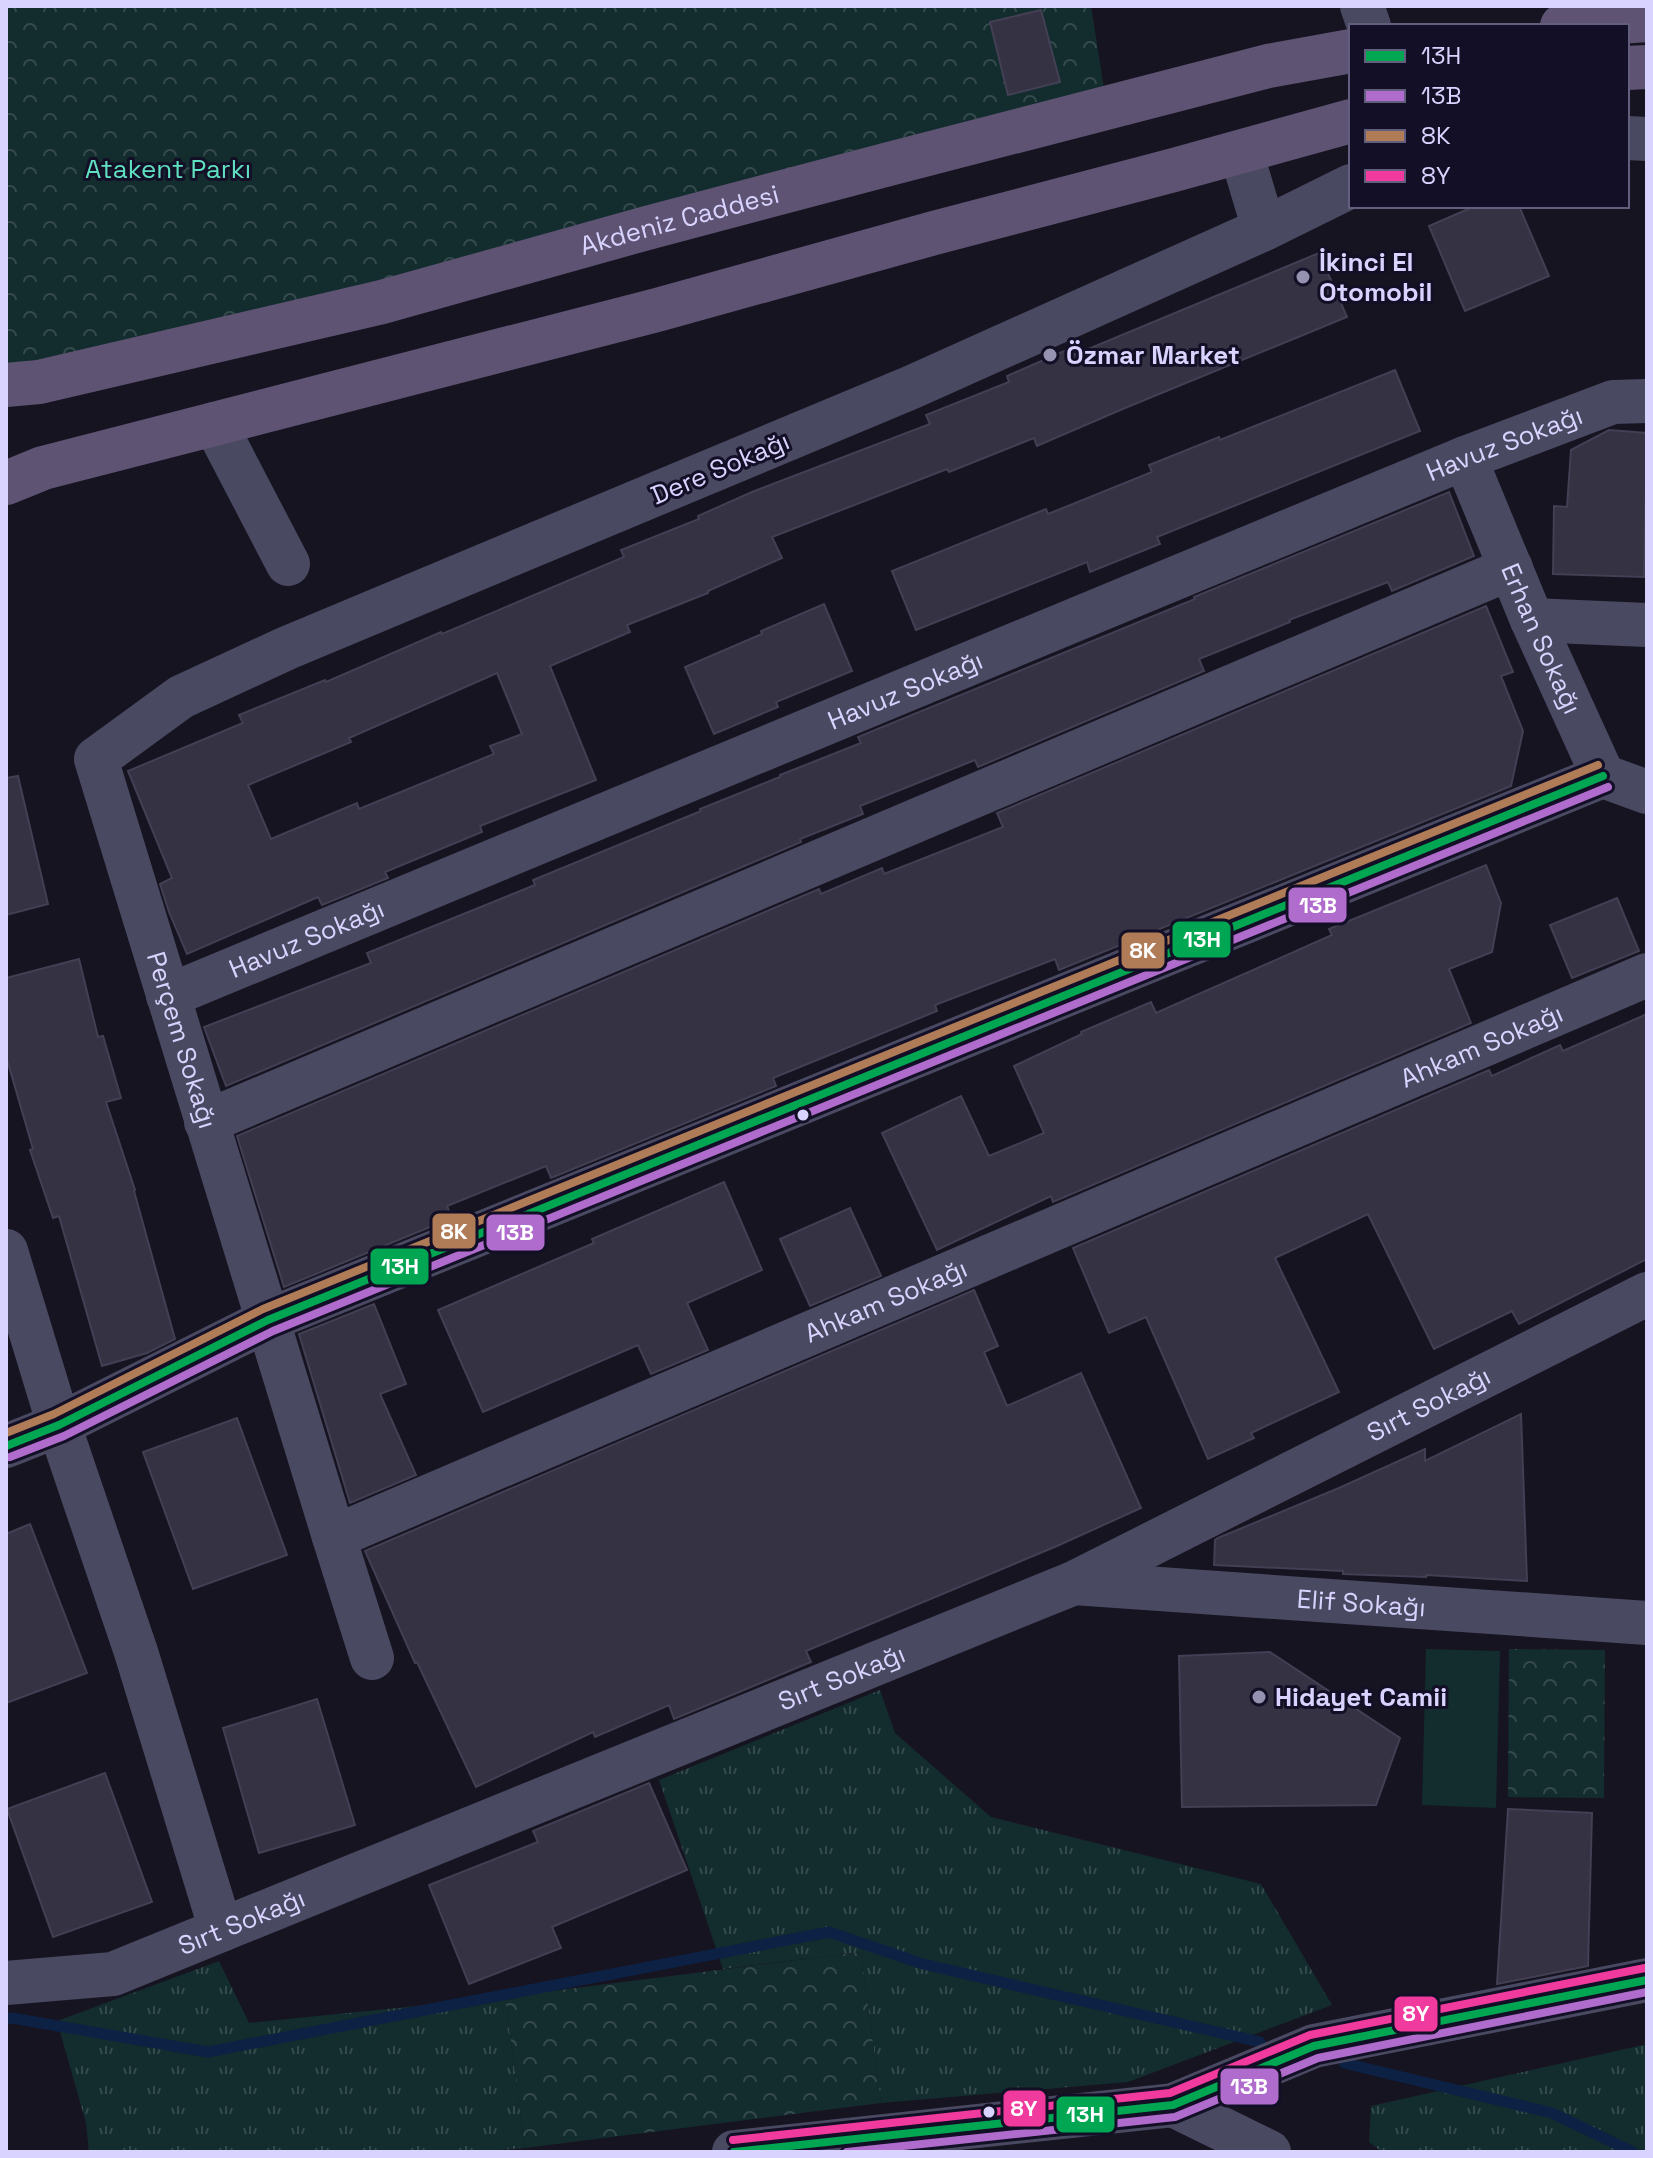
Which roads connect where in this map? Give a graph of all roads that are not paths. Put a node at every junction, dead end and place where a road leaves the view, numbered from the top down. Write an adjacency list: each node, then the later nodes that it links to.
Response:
1 (1647, 20): 2 (main road)
2 (1590, 24)
3 (1349, 51): 8 (main road, Akdeniz Caddesi)
4 (1349, 122): 5 (main road)
5 (1241, 152): 7 (street); 10 (main road)
6 (1349, 187): 7 (street, Dere Sokağı)
7 (1264, 229): 17 (street, Dere Sokağı)
8 (6, 385)
9 (1647, 401): 11 (street, Havuz Sokağı)
10 (215, 424): 12 (main road); 13 (street)
11 (1465, 458): 14 (street, Erhan Sokağı); 21 (street, Havuz Sokağı)
12 (6, 483)
13 (288, 564)
14 (1511, 568): 15 (street, Erhan Sokağı); 22 (street)
15 (1532, 620): 16 (street); 18 (street, Erhan Sokağı)
16 (1647, 625)
17 (96, 759): 21 (street, Perçem Sokağı)
18 (1603, 776): 19 (street); 25 (street)
19 (1647, 792)
20 (1647, 975): 28 (street, Ahkam Sokağı)
21 (168, 996): 22 (street, Perçem Sokağı)
22 (206, 1122): 25 (street, Perçem Sokağı)
23 (6, 1251): 26 (street)
24 (1647, 1294): 29 (street, Sırt Sokağı)
25 (268, 1320): 26 (street); 28 (street)
26 (59, 1425): 27 (street); 32 (street)
27 (6, 1446)
28 (334, 1537): 31 (street)
29 (1074, 1583): 30 (street, Elif Sokağı); 32 (street, Sırt Sokağı)
30 (1647, 1623)
31 (372, 1658)
32 (221, 1930): 34 (street, Sırt Sokağı)
33 (1647, 1980): 35 (street)
34 (6, 1983)
35 (1173, 2105): 36 (street); 37 (street)
36 (734, 2152)
37 (1269, 2152)

